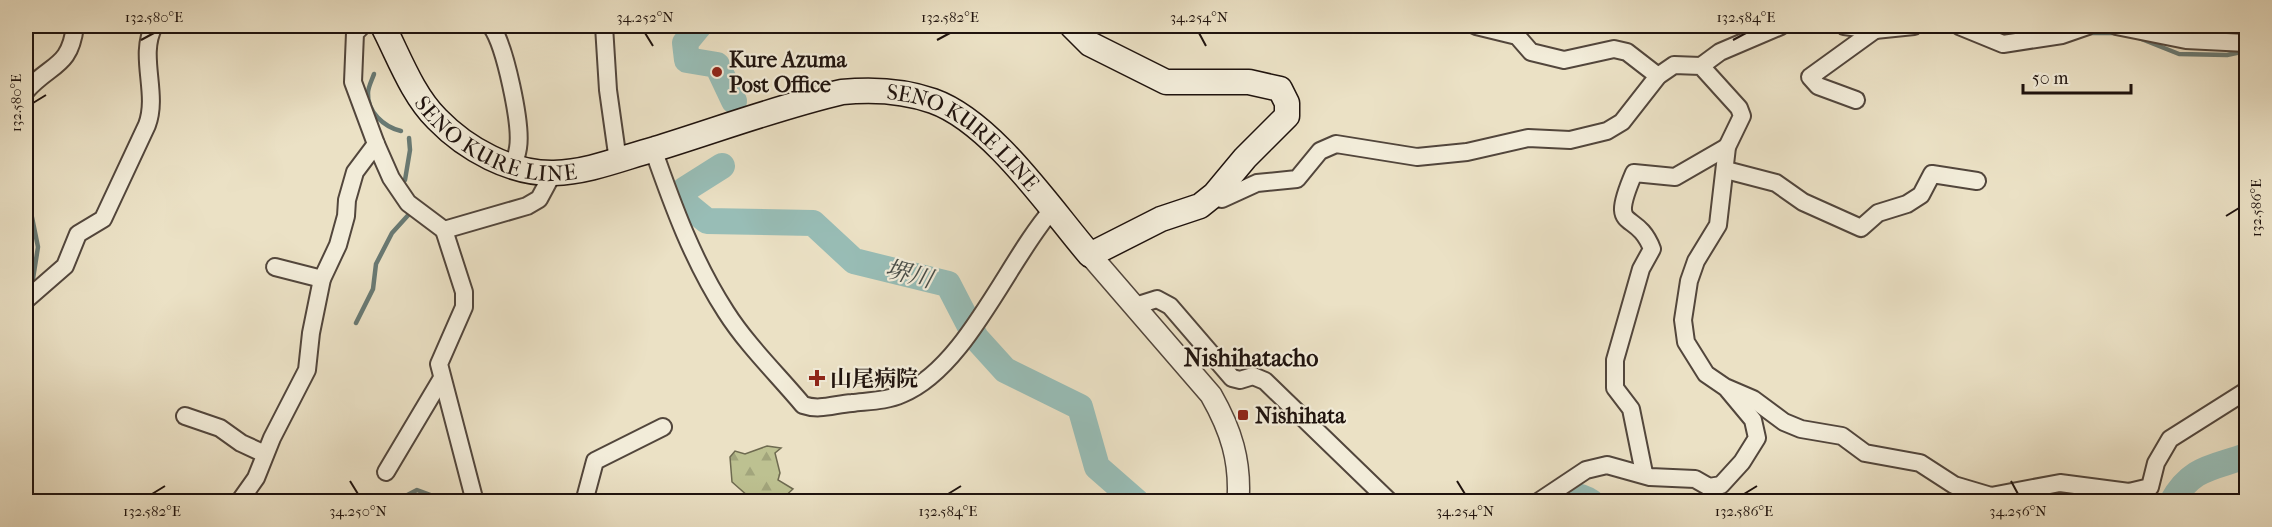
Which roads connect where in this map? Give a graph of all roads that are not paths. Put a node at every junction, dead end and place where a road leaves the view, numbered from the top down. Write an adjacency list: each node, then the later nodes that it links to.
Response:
1 (75, 26): 19 (street)
2 (154, 26): 35 (street)
3 (362, 26): 21 (street)
4 (382, 26): 25 (main road, SENO KURE LINE)
5 (491, 26): 25 (street)
6 (604, 26): 24 (street)
7 (1072, 26): 29 (main road)
8 (1476, 26): 18 (street)
9 (1781, 26): 17 (street)
10 (1844, 26): 15 (street)
11 (1914, 26): 15 (street)
12 (1959, 26): 13 (street)
13 (2088, 26)
14 (2116, 26): 16 (street)
15 (1875, 30): 20 (street)
16 (2247, 43)
17 (1701, 66): 18 (street); 22 (street)
18 (1658, 76): 29 (street)
19 (26, 91)
20 (1856, 100)
21 (376, 144): 31 (street); 34 (street)
22 (1727, 147): 26 (street); 44 (street)
23 (653, 149): 24 (main road, SENO KURE LINE); 30 (main road, SENO KURE LINE); 30 (street)
24 (618, 161): 27 (main road, SENO KURE LINE)
25 (513, 166): 27 (main road, SENO KURE LINE)
26 (1726, 170): 28 (street); 38 (street)
27 (553, 173): 31 (street)
28 (1977, 181)
29 (1215, 194): 32 (main road)
30 (1052, 210): 32 (main road, SENO KURE LINE)
31 (444, 230): 37 (street)
32 (1090, 255): 36 (street)
33 (274, 267): 34 (street)
34 (322, 279): 42 (street)
35 (26, 300)
36 (1134, 306): 49 (street); 50 (street)
37 (442, 378): 43 (street); 47 (street)
38 (1725, 387): 44 (street); 45 (street)
39 (2247, 391): 45 (street)
40 (185, 416): 42 (street)
41 (663, 427): 48 (street)
42 (265, 454): 46 (street)
43 (386, 472)
44 (1644, 473): 51 (street)
45 (1954, 485): 52 (street)
46 (240, 501)
47 (475, 501)
48 (584, 501)
49 (1238, 501)
50 (1390, 501)
51 (1538, 501)
52 (1968, 501)

